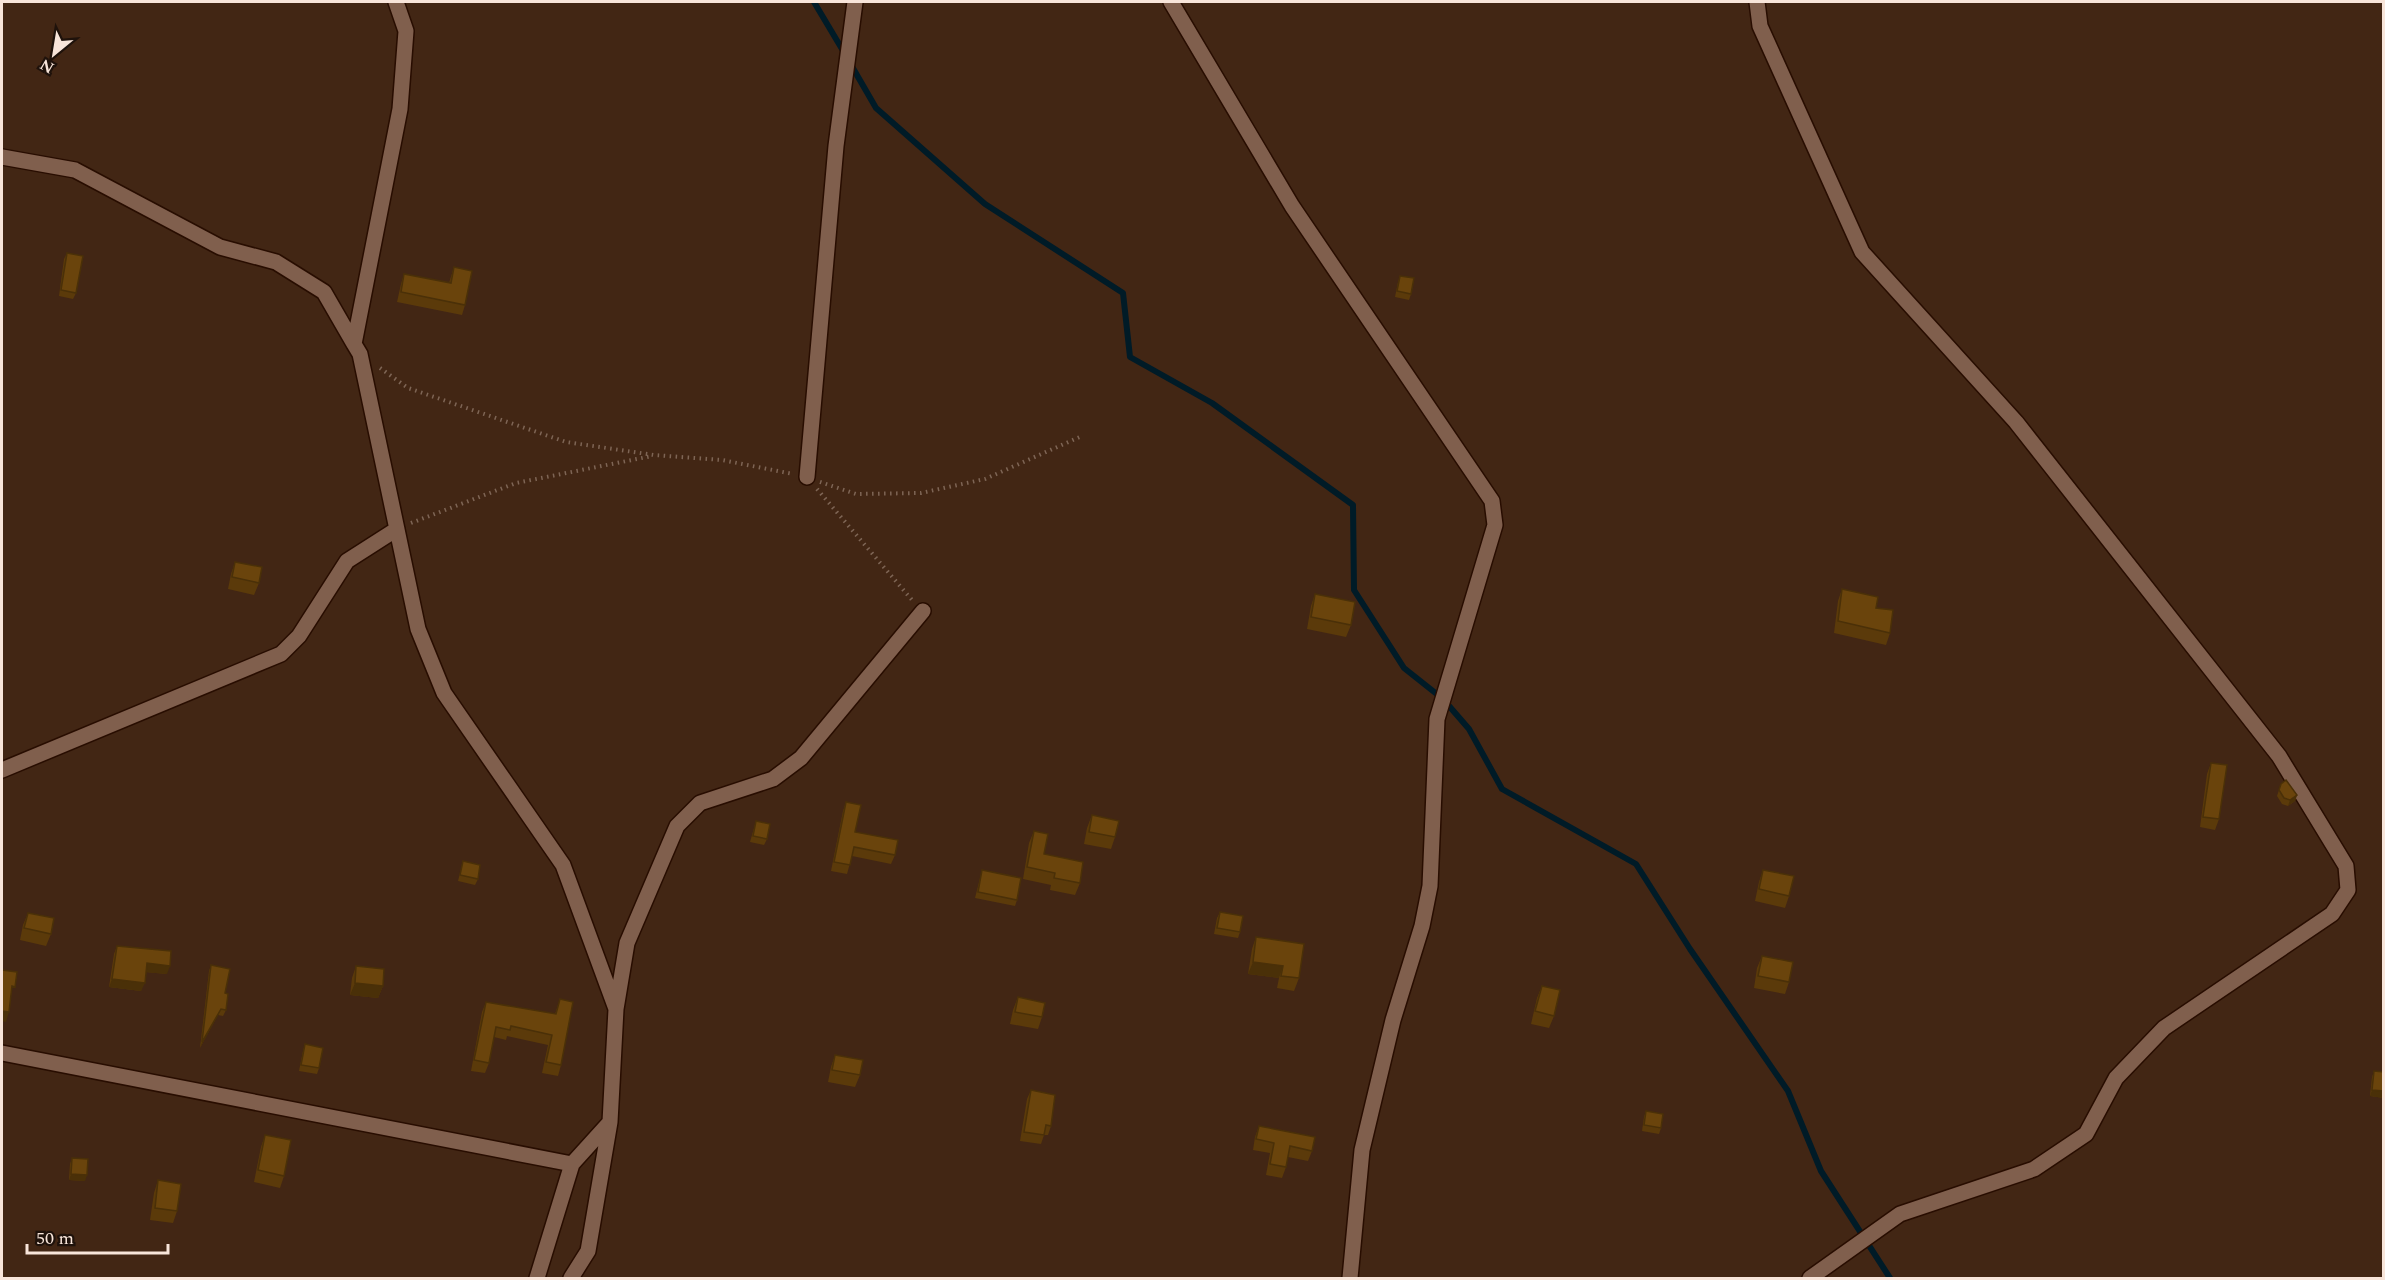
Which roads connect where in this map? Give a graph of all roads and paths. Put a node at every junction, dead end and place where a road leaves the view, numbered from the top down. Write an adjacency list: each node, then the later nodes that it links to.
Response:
1 (396, 2): 6 (street)
2 (855, 2): 9 (street)
3 (1172, 2): 19 (street)
4 (1756, 2): 20 (street)
5 (2, 157): 6 (street)
6 (357, 349): 8 (path); 10 (street)
7 (1082, 436): 9 (path)
8 (654, 455): 9 (path); 10 (path)
9 (807, 477): 11 (path)
10 (397, 529): 12 (street); 13 (street)
11 (923, 611): 13 (street)
12 (2, 770)
13 (616, 1009): 15 (street)
14 (2, 1053): 16 (street)
15 (610, 1122): 16 (street); 18 (street)
16 (572, 1164): 17 (street)
17 (537, 1278)
18 (571, 1278)
19 (1350, 1278)
20 (1810, 1278)

